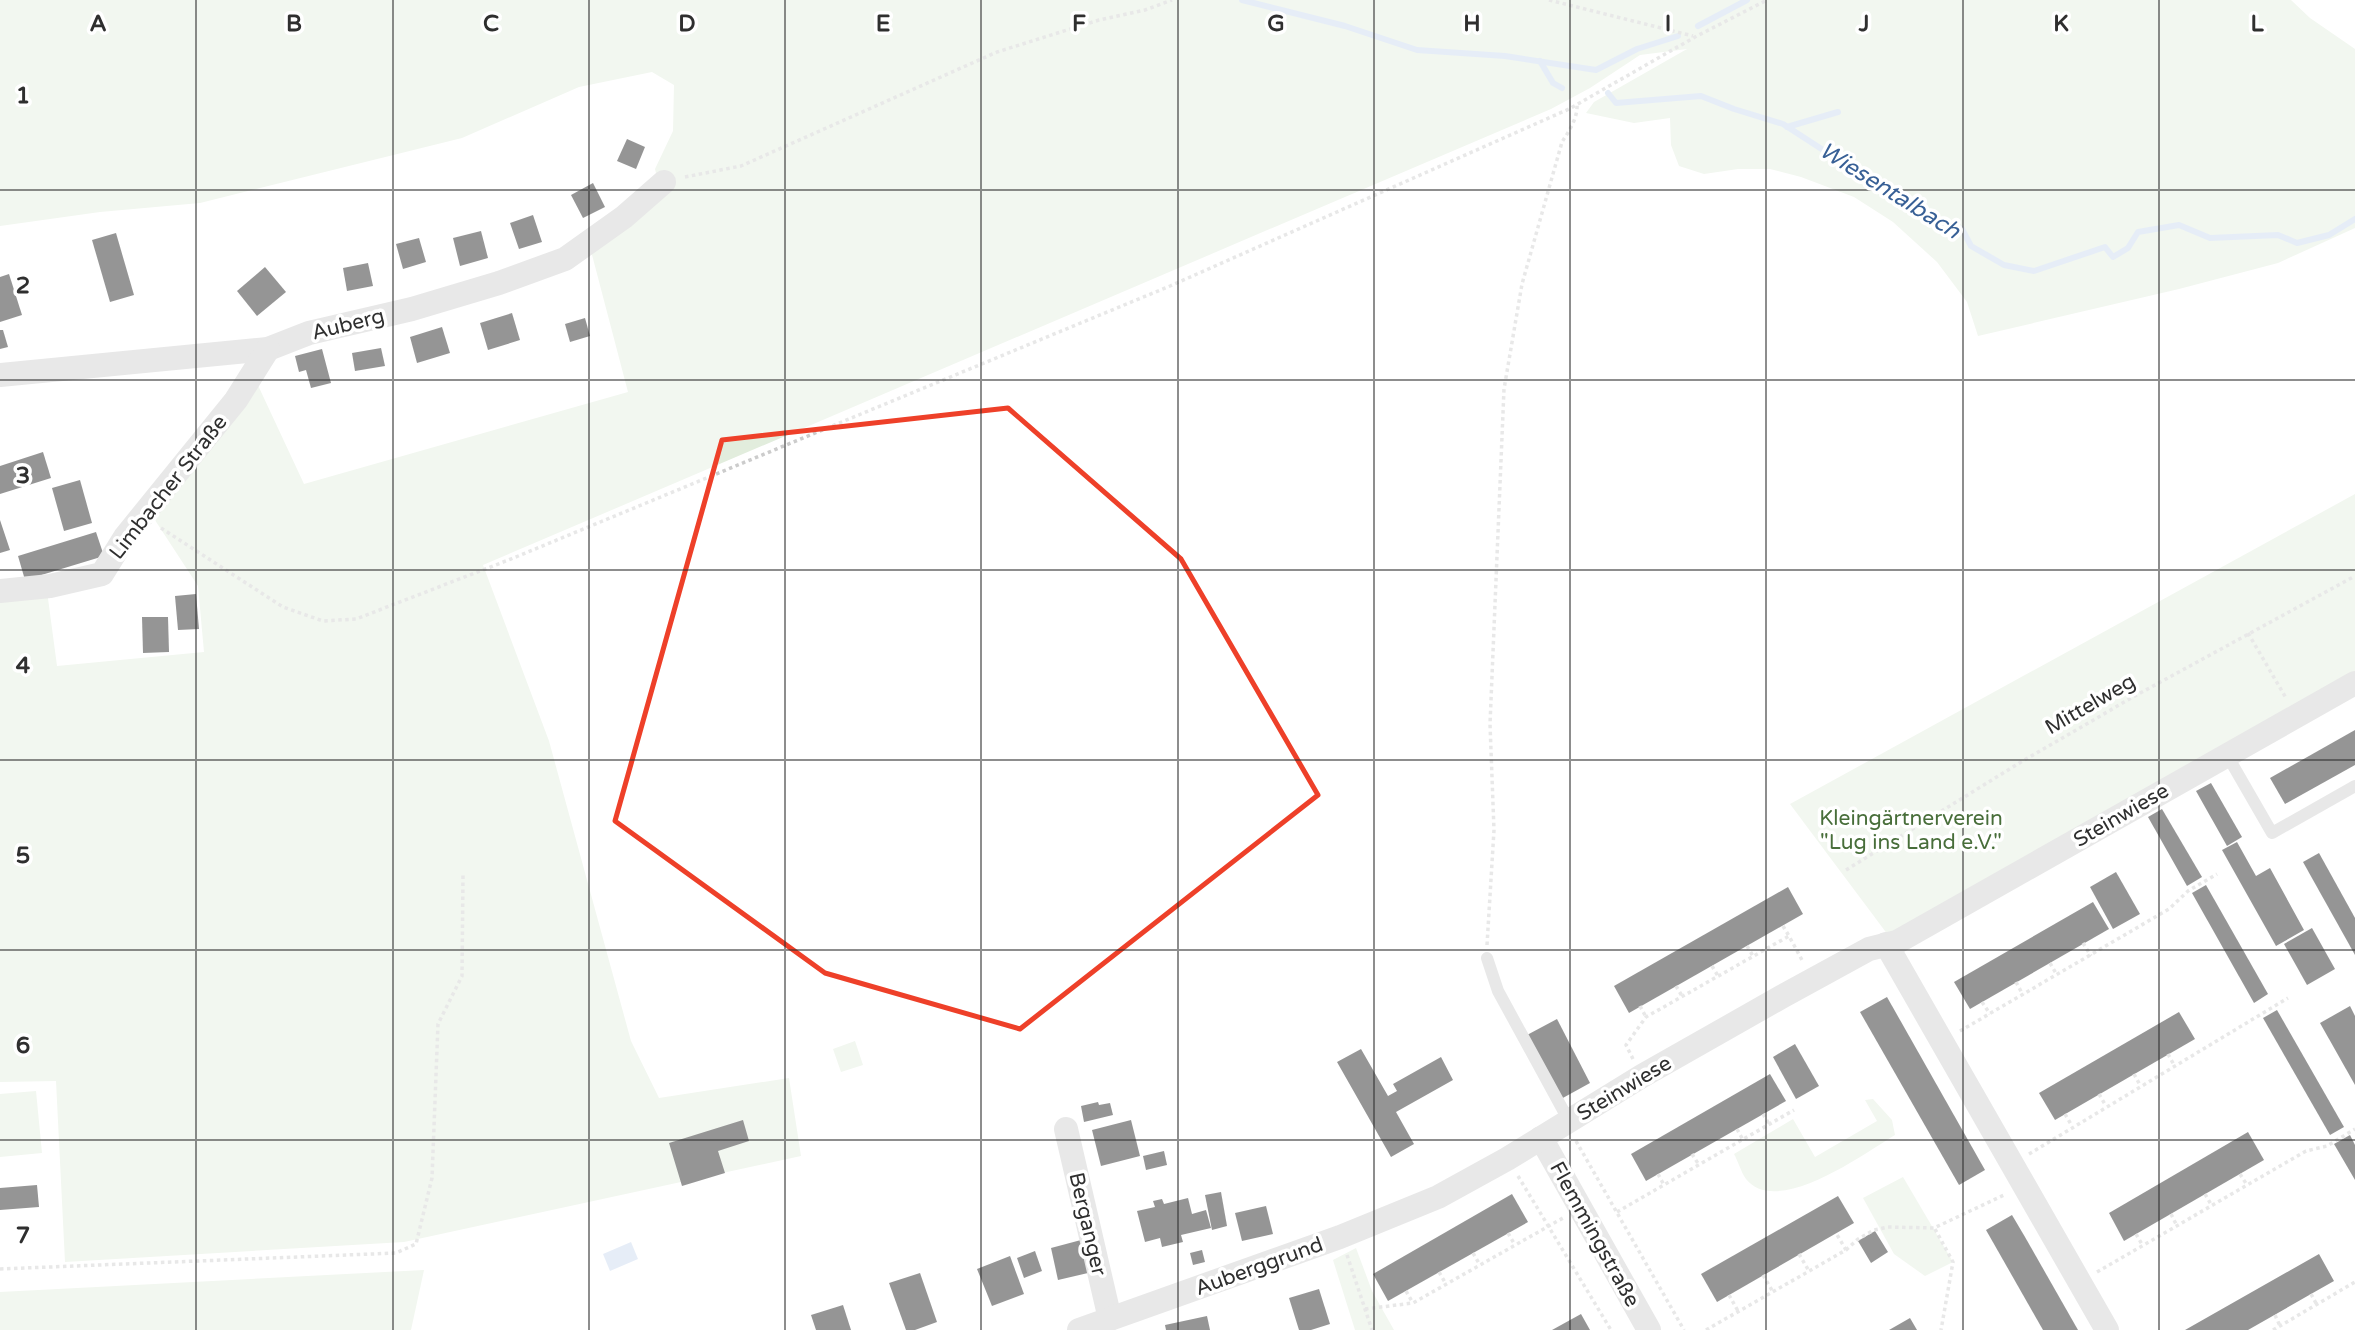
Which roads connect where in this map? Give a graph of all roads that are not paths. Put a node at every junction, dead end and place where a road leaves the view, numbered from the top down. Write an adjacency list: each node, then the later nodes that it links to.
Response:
1 (664, 182): 2 (street, Auberg)
2 (268, 349): 3 (street, Auberg); 4 (street, Limbacher Straße)
3 (0, 375)
4 (0, 592)
5 (2355, 684): 6 (street, Steinwiese)
6 (2227, 755): 7 (lane); 8 (street, Steinwiese)
7 (2355, 786)
8 (1886, 944): 10 (street, Steinwiese); 17 (street)
9 (1487, 958): 10 (lane)
10 (1570, 1127): 12 (street, Steinwiese)
11 (1066, 1129): 14 (street, Berganger)
12 (1541, 1138): 13 (street, Steinwiese); 16 (street, Flemmingstraße)
13 (1438, 1197): 14 (street, Auberggrund)
14 (1110, 1319): 15 (street, Auberggrund)
15 (1079, 1330)
16 (1649, 1330)
17 (2107, 1330)

